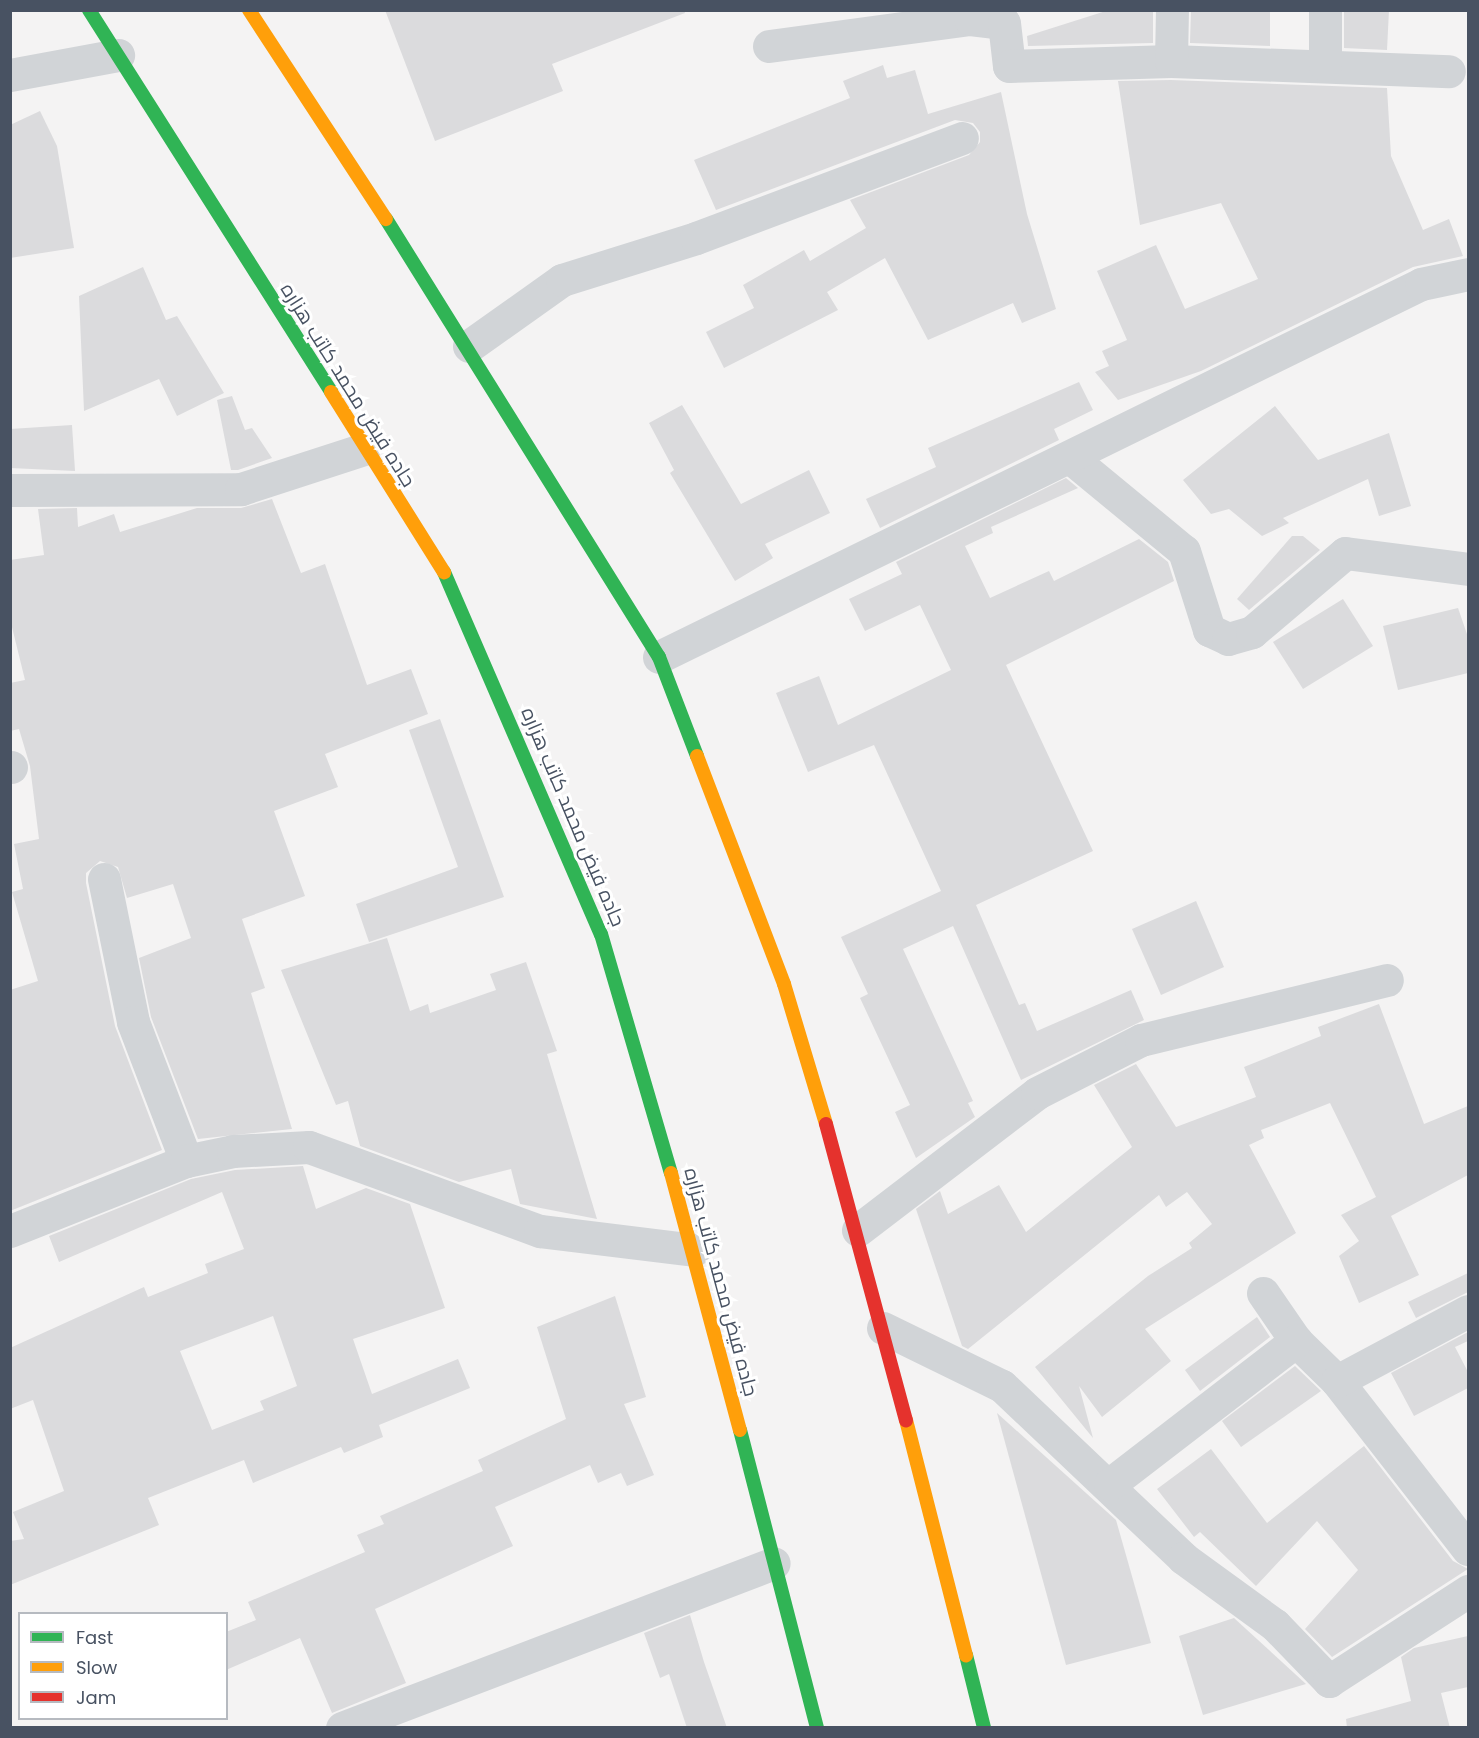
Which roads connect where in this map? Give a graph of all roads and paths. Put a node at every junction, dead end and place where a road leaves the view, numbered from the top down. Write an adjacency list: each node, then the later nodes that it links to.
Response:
1 (88, 10): 6 (main road, جاده فیض محمد کاتب هزاره)
2 (249, 10): 13 (main road)
3 (1172, 10): 7 (street)
4 (1325, 10): 8 (street)
5 (769, 46): 7 (street)
6 (118, 55): 10 (street); 14 (main road, جاده فیض محمد کاتب هزاره)
7 (1171, 61): 8 (street)
8 (1325, 65): 9 (street)
9 (1449, 71)
10 (10, 75)
11 (962, 138): 13 (street)
12 (1468, 274): 15 (street)
13 (469, 346): 18 (main road)
14 (364, 449): 16 (street); 24 (main road, جاده فیض محمد کاتب هزاره)
15 (1071, 458): 17 (street); 18 (street)
16 (10, 490)
17 (1468, 569)
18 (659, 657): 22 (main road)
19 (104, 879): 21 (street)
20 (1387, 980): 22 (street)
21 (186, 1161): 23 (street); 24 (street)
22 (858, 1230): 27 (main road)
23 (10, 1231)
24 (694, 1250): 32 (main road, جاده فیض محمد کاتب هزاره)
25 (1263, 1293): 28 (street)
26 (1468, 1311): 29 (street)
27 (883, 1328): 30 (street); 36 (main road)
28 (1296, 1341): 29 (street); 30 (street)
29 (1336, 1381): 31 (street)
30 (1110, 1484): 33 (street)
31 (1468, 1549)
32 (774, 1563): 34 (street); 35 (main road, جاده فیض محمد کاتب هزاره)
33 (1468, 1591)
34 (342, 1728)
35 (816, 1728)
36 (984, 1728)

